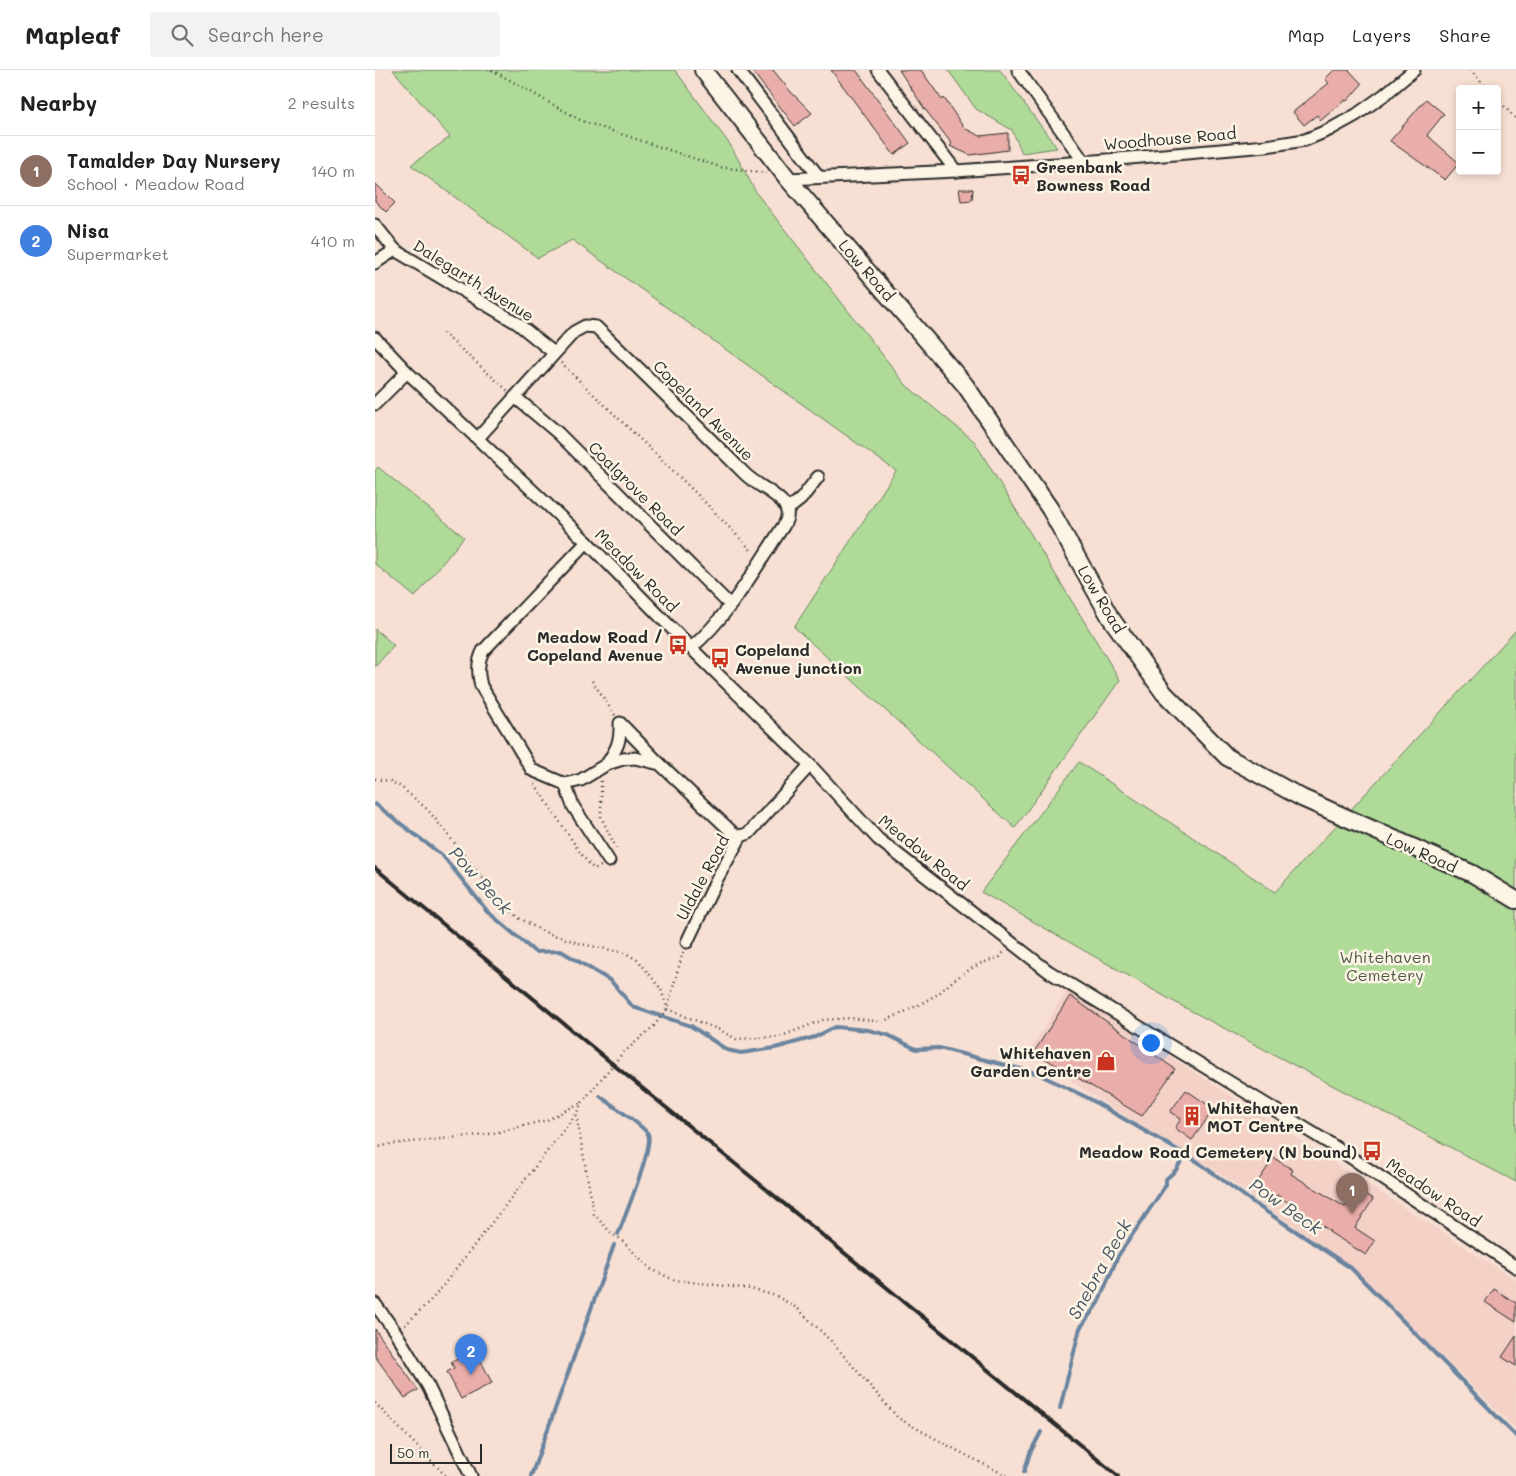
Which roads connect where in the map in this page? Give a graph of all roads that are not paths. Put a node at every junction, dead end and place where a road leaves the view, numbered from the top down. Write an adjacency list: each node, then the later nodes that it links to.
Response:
1 (703, 70): 9 (main road, Low Road)
2 (738, 70): 8 (street)
3 (878, 70): 7 (street)
4 (1018, 70): 6 (street)
5 (1414, 70): 6 (street, Woodhouse Road)
6 (1084, 162): 7 (street, Woodhouse Road)
7 (956, 171): 8 (street, Woodhouse Road)
8 (819, 177): 9 (street, Woodhouse Road)
9 (788, 179): 30 (main road, Low Road)
10 (375, 225): 11 (street)
11 (395, 250): 12 (street, Dalegarth Avenue); 14 (street, Dalegarth Avenue)
12 (375, 264)
13 (375, 338): 15 (street, Meadow Road)
14 (553, 354): 16 (street, Copeland Avenue); 20 (street, Copeland Avenue)
15 (407, 372): 17 (street); 18 (street, Meadow Road)
16 (516, 398): 18 (street, Copeland Avenue); 22 (street, Coalgrove Road)
17 (375, 404)
18 (478, 438): 21 (street, Meadow Road)
19 (818, 478): 20 (street)
20 (787, 510): 22 (street)
21 (587, 542): 23 (street, Meadow Road); 27 (street)
22 (730, 605): 23 (street)
23 (691, 648): 25 (street, Meadow Road)
24 (660, 764): 26 (street); 26 (street); 28 (street)
25 (810, 764): 28 (street, Uldale Road); 32 (street, Meadow Road)
26 (604, 766): 27 (street)
27 (565, 784): 29 (street)
28 (741, 836): 31 (street, Uldale Road)
29 (609, 861)
30 (1516, 900)
31 (687, 942)
32 (1516, 1266)
33 (375, 1304): 34 (street)
34 (471, 1476)

